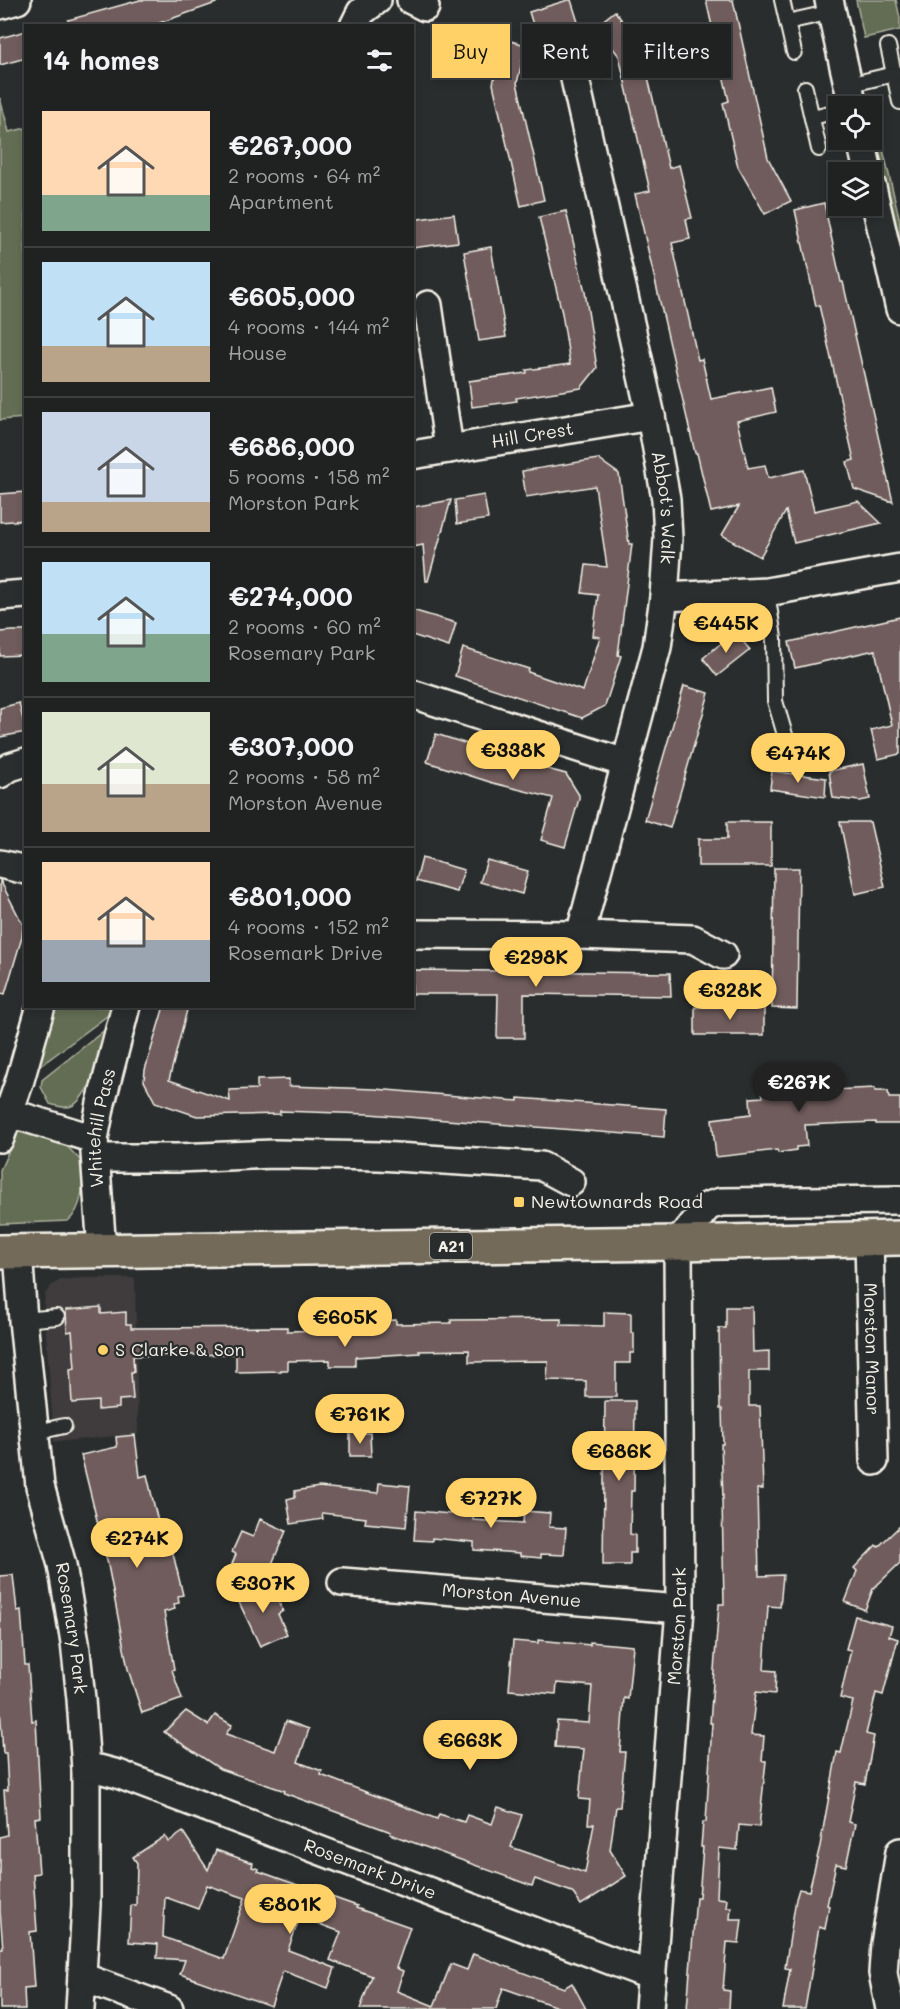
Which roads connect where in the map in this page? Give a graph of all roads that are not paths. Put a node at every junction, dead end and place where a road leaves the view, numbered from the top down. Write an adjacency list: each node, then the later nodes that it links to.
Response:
1 (17, 0): 4 (street)
2 (377, 0): 7 (street)
3 (782, 0): 6 (lane)
4 (0, 4)
5 (830, 6): 6 (lane); 13 (street)
6 (787, 22): 9 (lane)
7 (355, 24)
8 (888, 46): 10 (lane)
9 (794, 52)
10 (894, 74): 13 (lane); 14 (lane)
11 (575, 79): 21 (street, Abbot's Walk)
12 (806, 87): 16 (lane)
13 (851, 96)
14 (900, 102)
15 (828, 113): 16 (lane)
16 (812, 117): 17 (lane)
17 (819, 150)
18 (879, 216): 20 (street)
19 (428, 304): 22 (street)
20 (900, 309)
21 (651, 416): 22 (street, Hill Crest); 28 (street, Abbot's Walk)
22 (449, 449): 23 (street, Hill Crest)
23 (414, 455)
24 (900, 568): 25 (street)
25 (767, 592): 28 (street); 30 (lane)
26 (24, 594): 27 (street)
27 (0, 596)
28 (664, 597): 32 (street, Abbot's Walk)
29 (414, 695): 32 (street)
30 (793, 762)
31 (24, 763): 33 (street)
32 (625, 764): 37 (street, Abbot's Walk)
33 (0, 774)
34 (0, 864): 35 (street)
35 (24, 870)
36 (414, 934): 37 (street)
37 (580, 935): 38 (street)
38 (723, 955)
39 (40, 1008): 41 (street)
40 (125, 1008): 42 (street, Whitehill Pass)
41 (3, 1123): 42 (street)
42 (96, 1149): 43 (street); 47 (street, Whitehill Pass)
43 (571, 1182)
44 (900, 1200): 46 (street)
45 (885, 1238): 46 (main road, A21); 53 (street, Morston Manor)
46 (678, 1243): 47 (main road, A21); 55 (street, Morston Park)
47 (102, 1251): 48 (main road, A21)
48 (9, 1252): 50 (street, Rosemary Park)
49 (57, 1317): 50 (lane)
50 (23, 1320): 52 (street, Rosemary Park)
51 (64, 1426): 52 (lane)
52 (33, 1433): 56 (street, Rosemary Park)
53 (874, 1461)
54 (342, 1582): 55 (street, Morston Avenue)
55 (680, 1609): 58 (street, Morston Park)
56 (86, 1769): 58 (street, Rosemark Drive); 59 (street, Rosemary Park)
57 (900, 1852): 63 (street)
58 (652, 1976): 62 (street, Morston Park)
59 (82, 1977): 60 (street, Rosemary Park); 61 (street)
60 (80, 2009)
61 (169, 2009)
62 (649, 2009)
63 (890, 2009)

